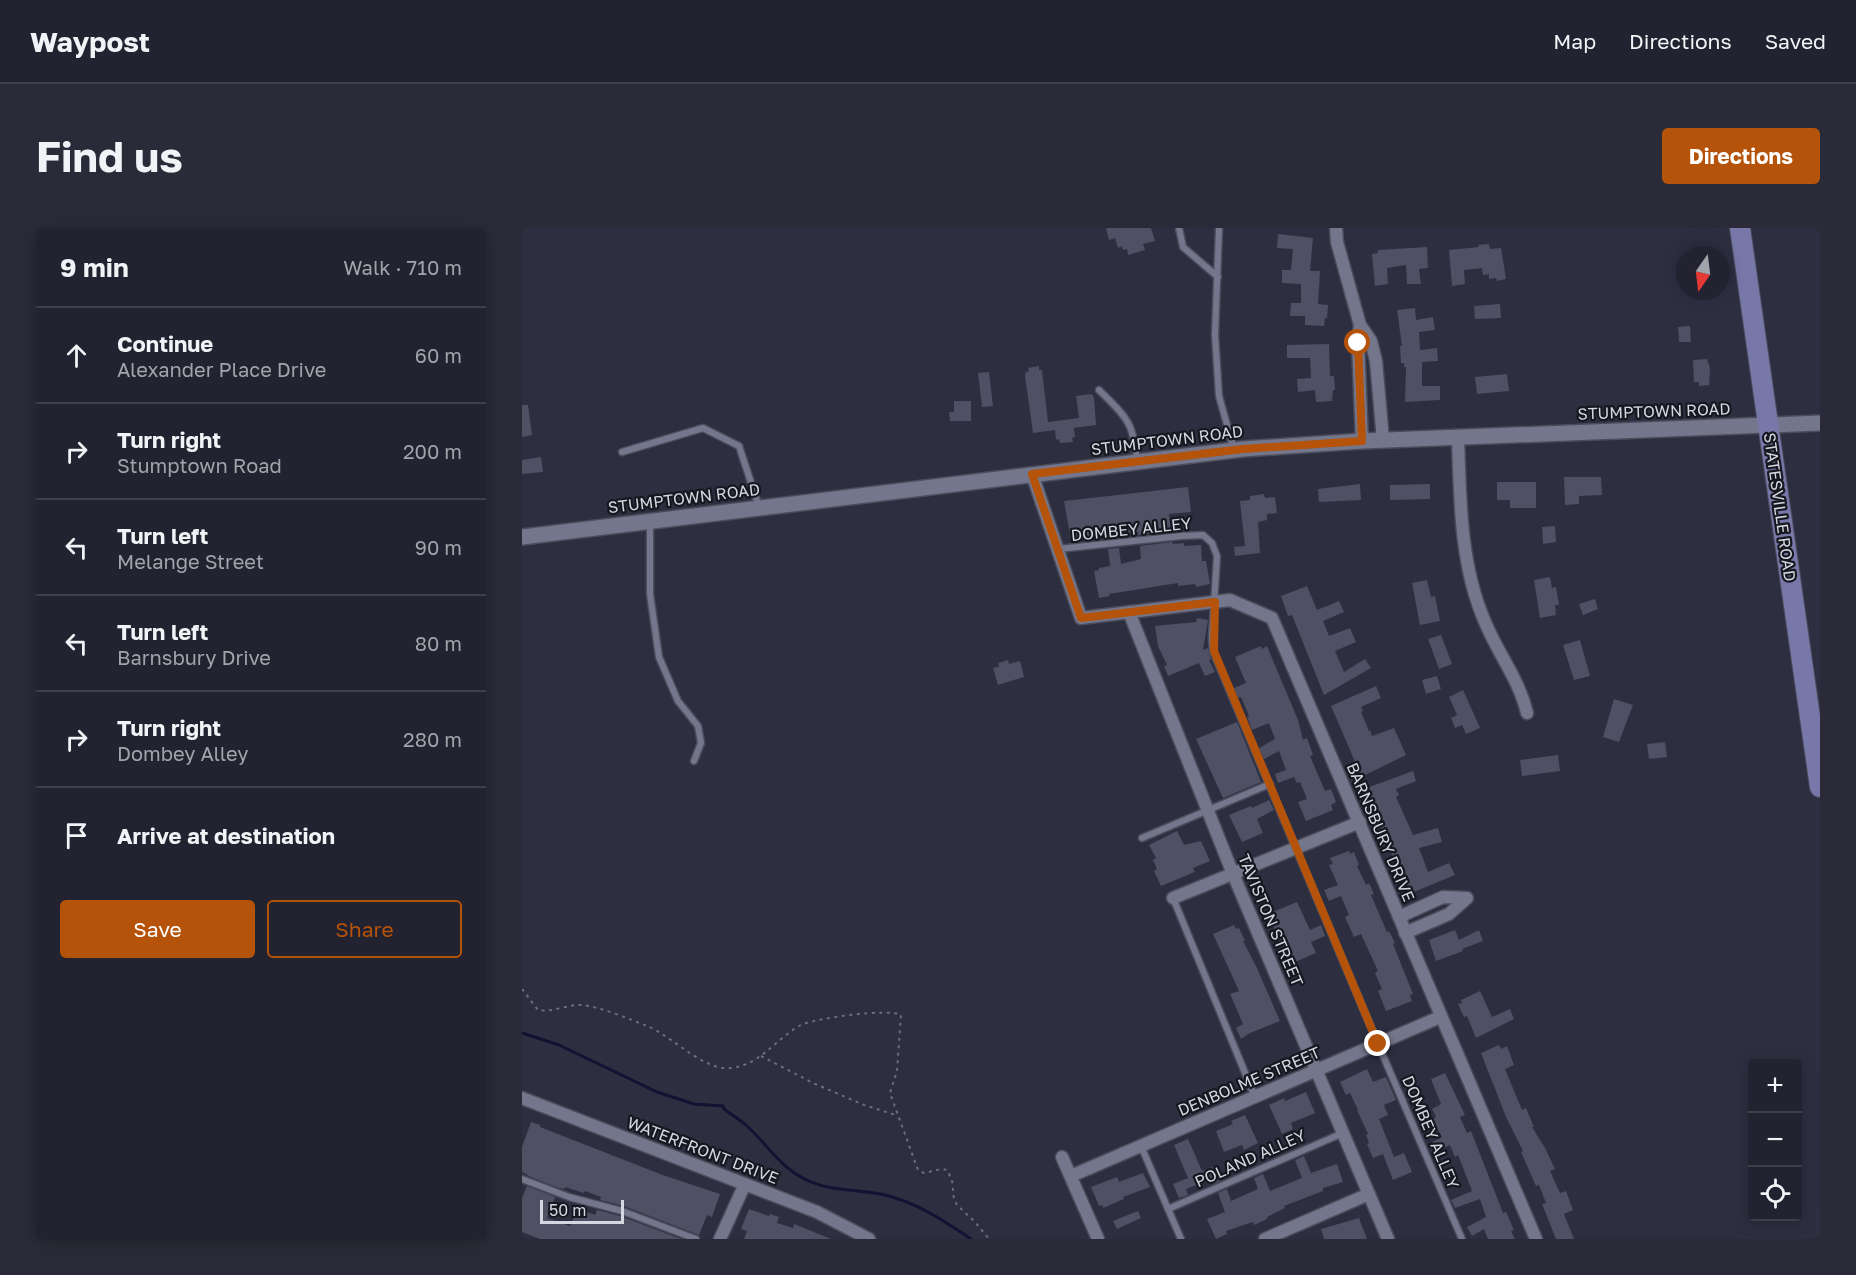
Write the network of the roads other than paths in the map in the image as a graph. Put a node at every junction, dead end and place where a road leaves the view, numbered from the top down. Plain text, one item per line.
1 (1179, 228) edge
2 (1219, 228) edge
3 (1336, 228) edge
4 (1740, 228) edge
5 (1218, 277) junction
6 (1360, 325) junction
7 (1099, 390) dead end
8 (1820, 423) edge
9 (1768, 425) junction
10 (1458, 437) junction
11 (1362, 441) junction
12 (1383, 441) junction
13 (1234, 450) junction
14 (622, 452) dead end
15 (1137, 462) junction
16 (1032, 474) junction
17 (760, 507) junction
18 (650, 521) junction
19 (522, 537) edge
20 (1058, 549) junction
21 (1215, 602) junction
22 (1129, 612) junction
23 (1527, 713) dead end
24 (694, 760) dead end
25 (1270, 784) junction
26 (1820, 787) edge
27 (1208, 811) junction
28 (1360, 822) junction
29 (1142, 838) dead end
30 (1297, 848) junction
31 (1233, 874) junction
32 (1173, 898) joint
33 (1399, 917) junction
34 (1405, 933) junction
35 (1440, 1017) junction
36 (1378, 1044) junction
37 (1316, 1070) junction
38 (1255, 1096) junction
39 (523, 1103) edge
40 (1343, 1133) junction
41 (1141, 1145) junction
42 (1062, 1157) dead end
43 (1071, 1176) junction
44 (522, 1179) edge
45 (745, 1184) junction
46 (1369, 1194) junction
47 (1168, 1209) junction
48 (696, 1239) edge
49 (720, 1239) edge
50 (869, 1239) edge
51 (1098, 1239) edge
52 (1181, 1239) edge
53 (1265, 1239) edge
54 (1388, 1239) edge
55 (1462, 1239) edge
56 (1536, 1239) edge

1 - 5 lane
2 - 5 lane
3 - 6 street
4 - 9 main road, STATESVILLE ROAD
5 - 13 lane
6 - 11 street
6 - 12 street
7 - 15 lane
8 - 9 street, STUMPTOWN ROAD
9 - 10 street, STUMPTOWN ROAD
9 - 26 main road, STATESVILLE ROAD
10 - 12 street, STUMPTOWN ROAD
10 - 23 street
11 - 12 street, STUMPTOWN ROAD
11 - 13 street, STUMPTOWN ROAD
13 - 15 street, STUMPTOWN ROAD
14 - 17 lane
15 - 16 street, STUMPTOWN ROAD
16 - 17 street, STUMPTOWN ROAD
16 - 20 street
17 - 18 street, STUMPTOWN ROAD
18 - 19 street, STUMPTOWN ROAD
18 - 24 lane
20 - 21 lane, DOMBEY ALLEY
20 - 22 street, BARNSBURY DRIVE
21 - 22 street, BARNSBURY DRIVE
21 - 25 lane, DOMBEY ALLEY
21 - 28 street, BARNSBURY DRIVE
22 - 27 street, TAVISTON STREET
25 - 27 lane
25 - 30 lane, DOMBEY ALLEY
27 - 29 lane
27 - 31 street, TAVISTON STREET
28 - 30 street
28 - 33 street, BARNSBURY DRIVE
30 - 31 street
30 - 36 lane, DOMBEY ALLEY
31 - 32 street
31 - 37 street, TAVISTON STREET
32 - 38 lane
33 - 34 street, BARNSBURY DRIVE
33 - 34 street
34 - 35 street, BARNSBURY DRIVE
35 - 36 street, DENBOLME STREET
35 - 56 street, BARNSBURY DRIVE
36 - 37 street, DENBOLME STREET
36 - 55 lane, DOMBEY ALLEY
37 - 38 street, DENBOLME STREET
37 - 40 street, TAVISTON STREET
38 - 41 street, DENBOLME STREET
39 - 45 street, WATERFRONT DRIVE
40 - 46 street, TAVISTON STREET
40 - 47 lane, POLAND ALLEY
41 - 43 street, DENBOLME STREET
41 - 47 lane
42 - 43 street
43 - 51 street
44 - 48 lane
45 - 49 street
45 - 50 street, WATERFRONT DRIVE
46 - 53 street
46 - 54 street, TAVISTON STREET
47 - 52 lane

